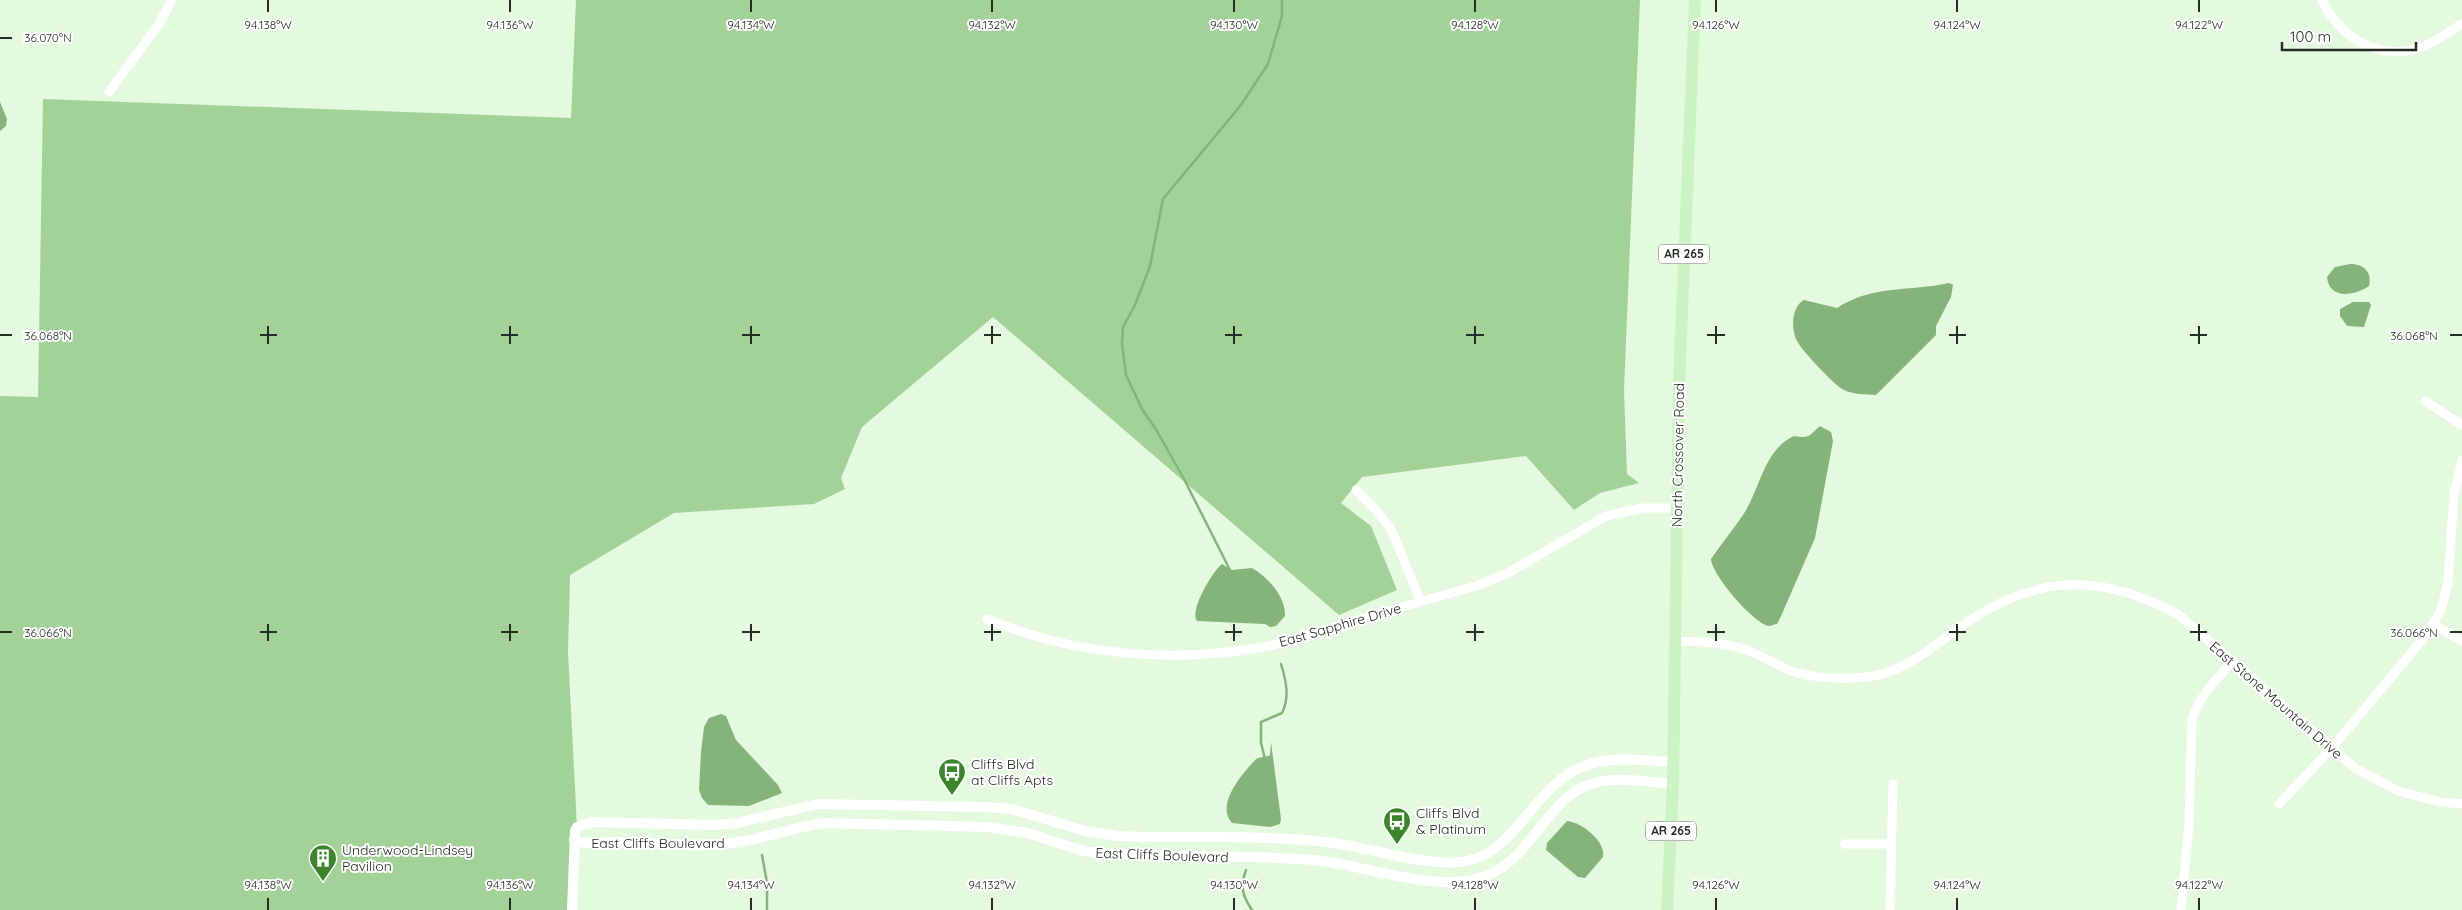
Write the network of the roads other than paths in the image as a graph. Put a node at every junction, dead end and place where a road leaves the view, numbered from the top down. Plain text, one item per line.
1 (172, 0) edge
2 (1695, 0) edge
3 (2322, 0) edge
4 (2462, 24) edge
5 (109, 92) dead end
6 (2425, 401) dead end
7 (2462, 425) edge
8 (2462, 460) edge
9 (1356, 490) dead end
10 (1677, 508) junction
11 (1421, 602) junction
12 (987, 619) dead end
13 (2433, 624) junction
14 (1675, 641) junction
15 (2462, 642) edge
16 (2232, 662) junction
17 (2331, 749) junction
18 (1673, 762) junction
19 (1673, 784) junction
20 (1893, 784) dead end
21 (2279, 804) dead end
22 (2462, 804) edge
23 (715, 825) junction
24 (574, 840) junction
25 (716, 844) junction
26 (1844, 844) dead end
27 (1892, 844) junction
28 (572, 910) edge
29 (1667, 910) edge
30 (1890, 910) edge
31 (2180, 910) edge

1 - 5 street
2 - 10 main road, North Crossover Road / AR 265
3 - 4 street
6 - 7 street
8 - 13 street
9 - 11 street
10 - 11 street, East Sapphire Drive
10 - 14 main road, North Crossover Road / AR 265
11 - 12 street, East Sapphire Drive
13 - 15 street
13 - 17 street
14 - 16 street, East Stone Mountain Drive
14 - 18 main road, North Crossover Road / AR 265
16 - 17 street, East Stone Mountain Drive
16 - 31 street
17 - 21 street
17 - 22 street, East Stone Mountain Drive
18 - 19 main road, North Crossover Road / AR 265
18 - 23 street, East Cliffs Boulevard
19 - 25 street, East Cliffs Boulevard
19 - 29 main road, North Crossover Road / AR 265
20 - 27 street
23 - 24 street, East Cliffs Boulevard
23 - 25 street
24 - 25 street, East Cliffs Boulevard
24 - 28 street
26 - 27 street
27 - 30 street

